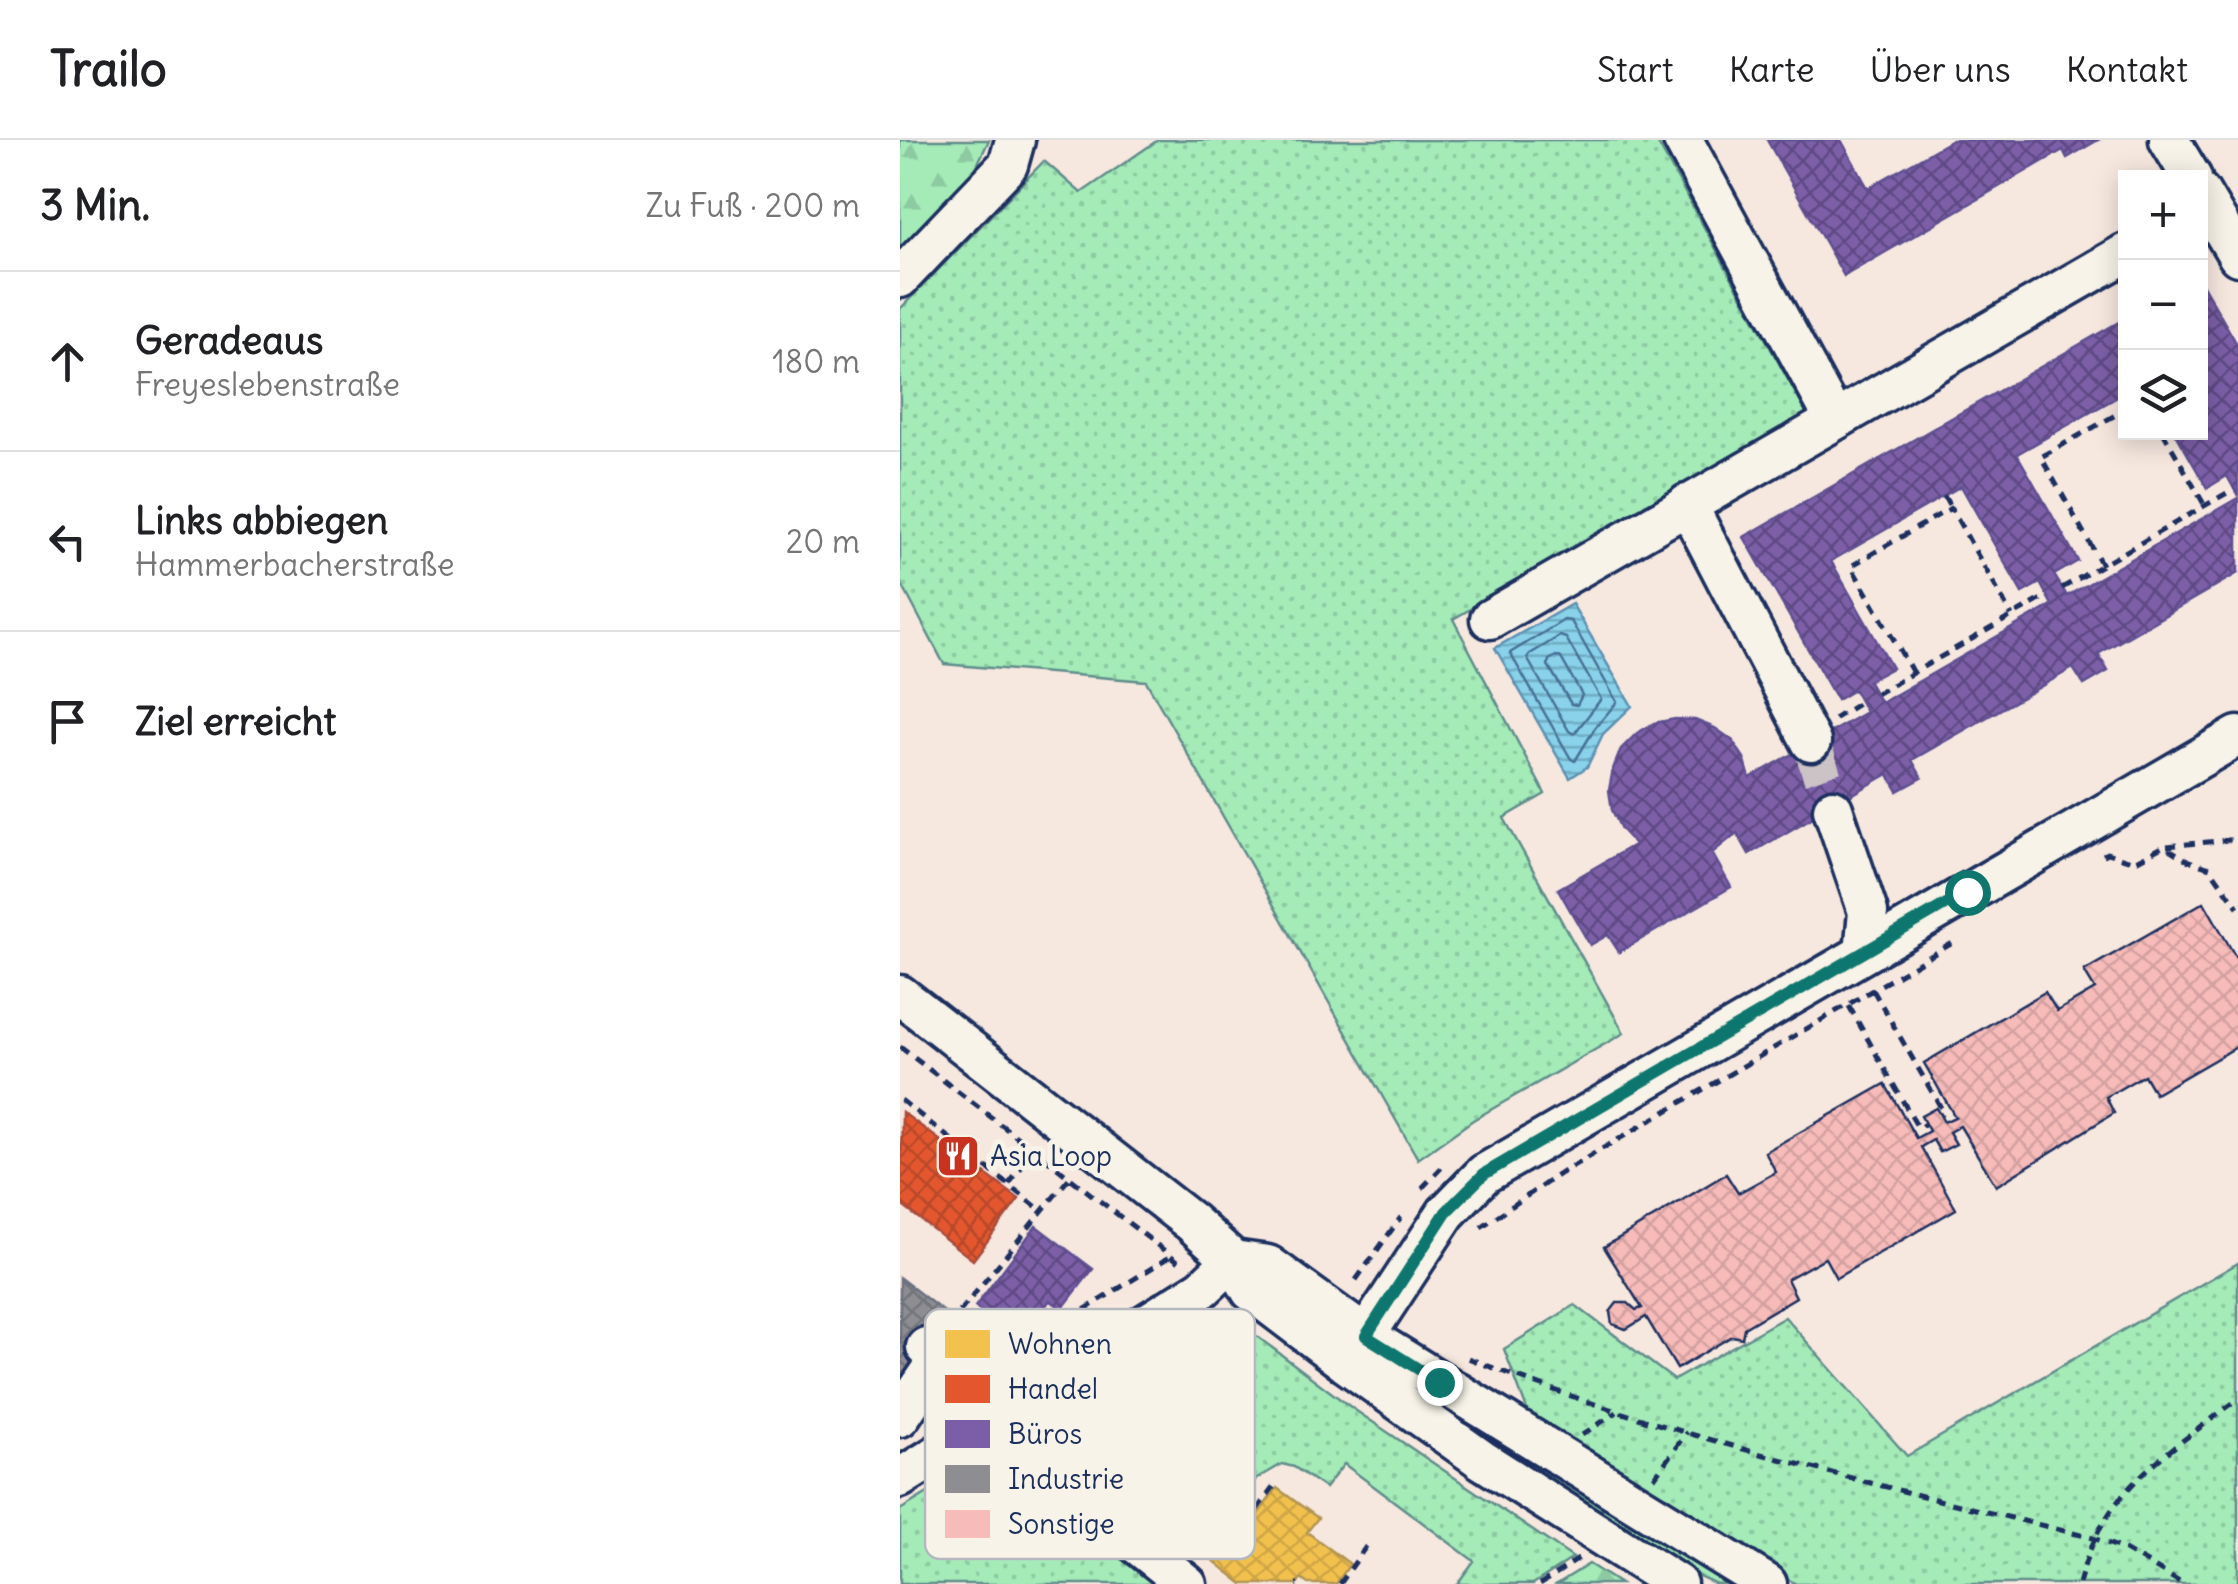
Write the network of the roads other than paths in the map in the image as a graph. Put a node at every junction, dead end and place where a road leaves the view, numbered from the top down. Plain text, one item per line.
1 (1016, 140) edge
2 (1683, 140) edge
3 (2169, 140) edge
4 (2185, 170) edge
5 (2208, 209) edge
6 (2238, 256) edge
7 (2118, 259) edge
8 (900, 278) edge
9 (1834, 419) junction
10 (1688, 504) junction
11 (1490, 620) dead end
12 (2238, 736) edge
13 (1810, 742) tunnel mouth
14 (1832, 809) tunnel mouth
15 (1864, 952) junction
16 (900, 995) edge
17 (941, 1025) junction
18 (900, 1030) edge
19 (1220, 1272) junction
20 (1163, 1309) edge
21 (1356, 1350) junction
22 (925, 1380) edge
23 (900, 1417) edge
24 (1156, 1559) edge
25 (1187, 1584) edge
26 (1678, 1584) edge
27 (1767, 1584) edge

1 - 8 street
2 - 9 street
3 - 4 street
5 - 6 street
7 - 9 street
9 - 10 street
10 - 11 street
10 - 13 street
12 - 15 street
14 - 15 street
15 - 21 street
16 - 17 street
17 - 18 street
17 - 19 street
19 - 20 street
19 - 21 street
21 - 26 street
21 - 27 street
22 - 23 street
24 - 25 street

